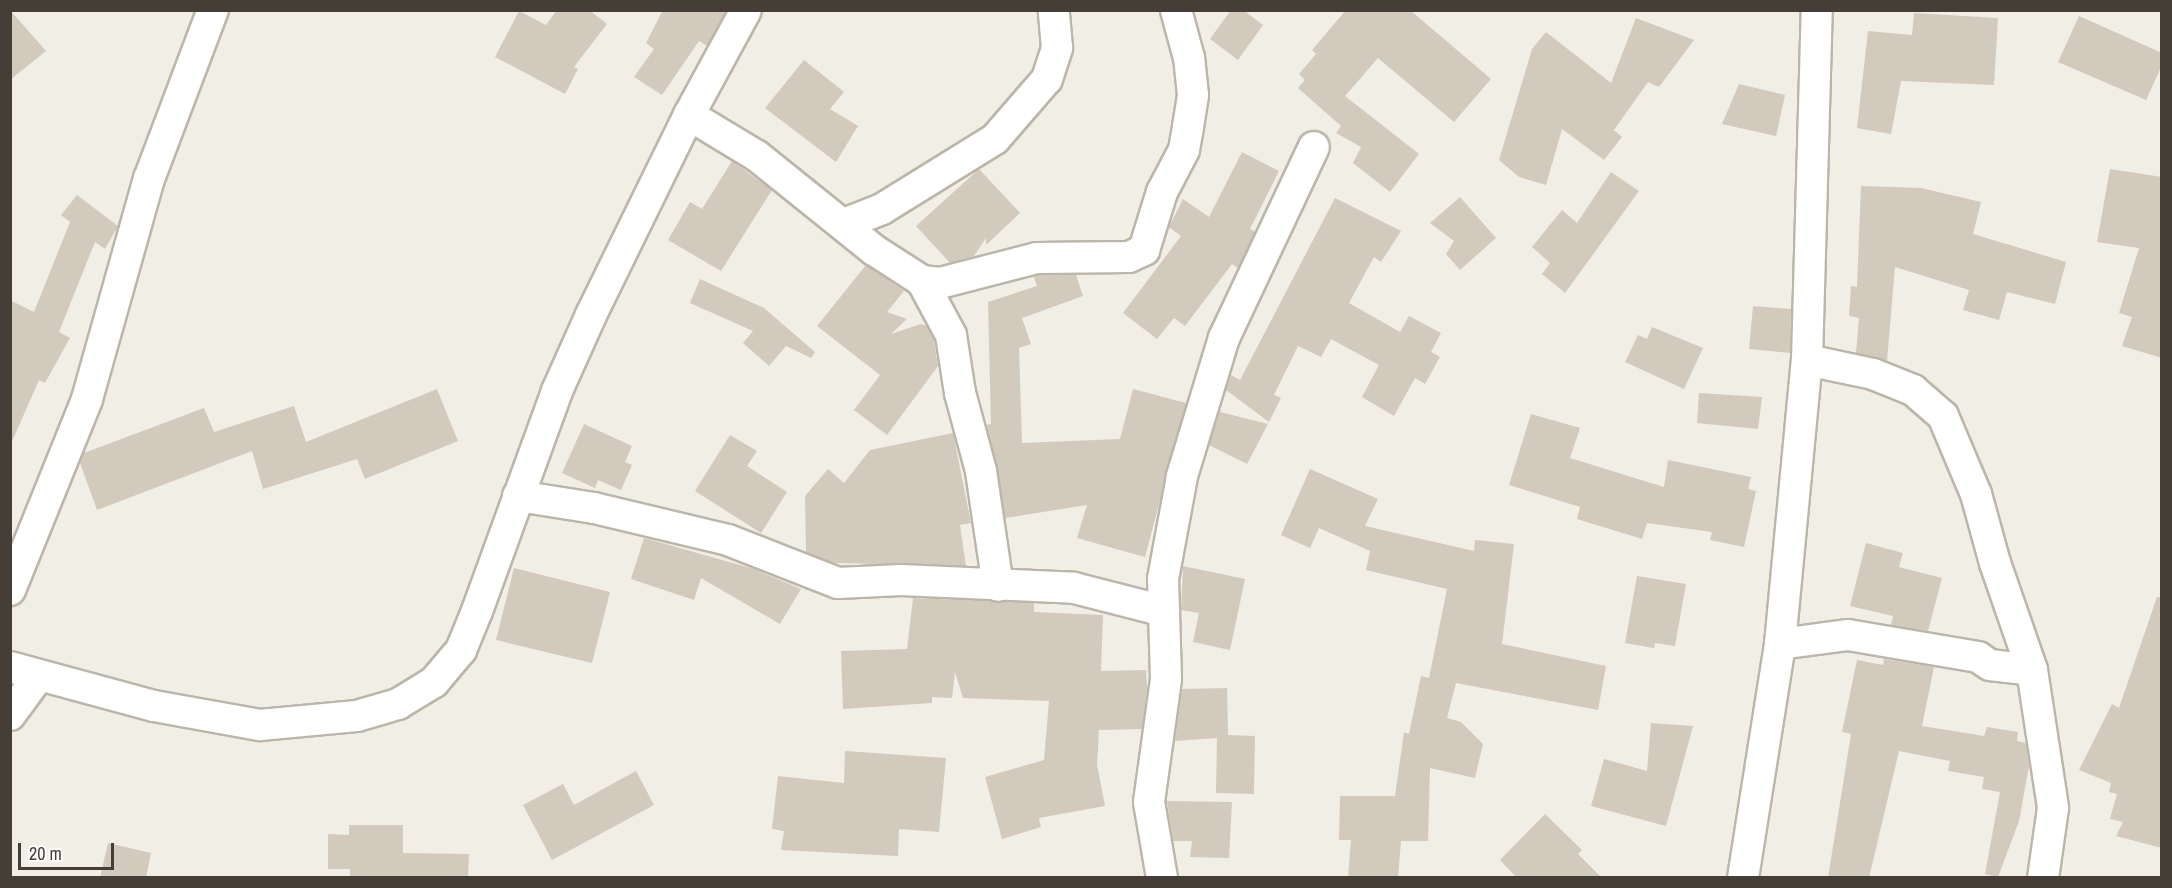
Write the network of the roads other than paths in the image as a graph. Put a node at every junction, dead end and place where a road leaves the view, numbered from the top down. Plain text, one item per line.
1 (213, 10) edge
2 (746, 10) edge
3 (1054, 10) edge
4 (1176, 10) edge
5 (1817, 10) edge
6 (689, 116) junction
7 (1314, 147) dead end
8 (844, 224) junction
9 (922, 281) junction
10 (1807, 360) junction
11 (518, 496) junction
12 (998, 586) junction
13 (10, 590) edge
14 (1164, 610) junction
15 (1780, 644) junction
16 (10, 667) edge
17 (2032, 670) junction
18 (38, 677) junction
19 (10, 715) edge
20 (1162, 878) edge
21 (1743, 878) edge
22 (2043, 878) edge

1 - 13 street
2 - 6 street
3 - 8 street
4 - 9 street
5 - 10 street
6 - 8 street
6 - 11 street
7 - 14 street
8 - 9 street
9 - 12 street
10 - 15 street
10 - 17 street
11 - 12 street
11 - 18 street
12 - 14 street
14 - 20 street
15 - 17 street
15 - 21 street
16 - 18 street
17 - 22 street
18 - 19 street

